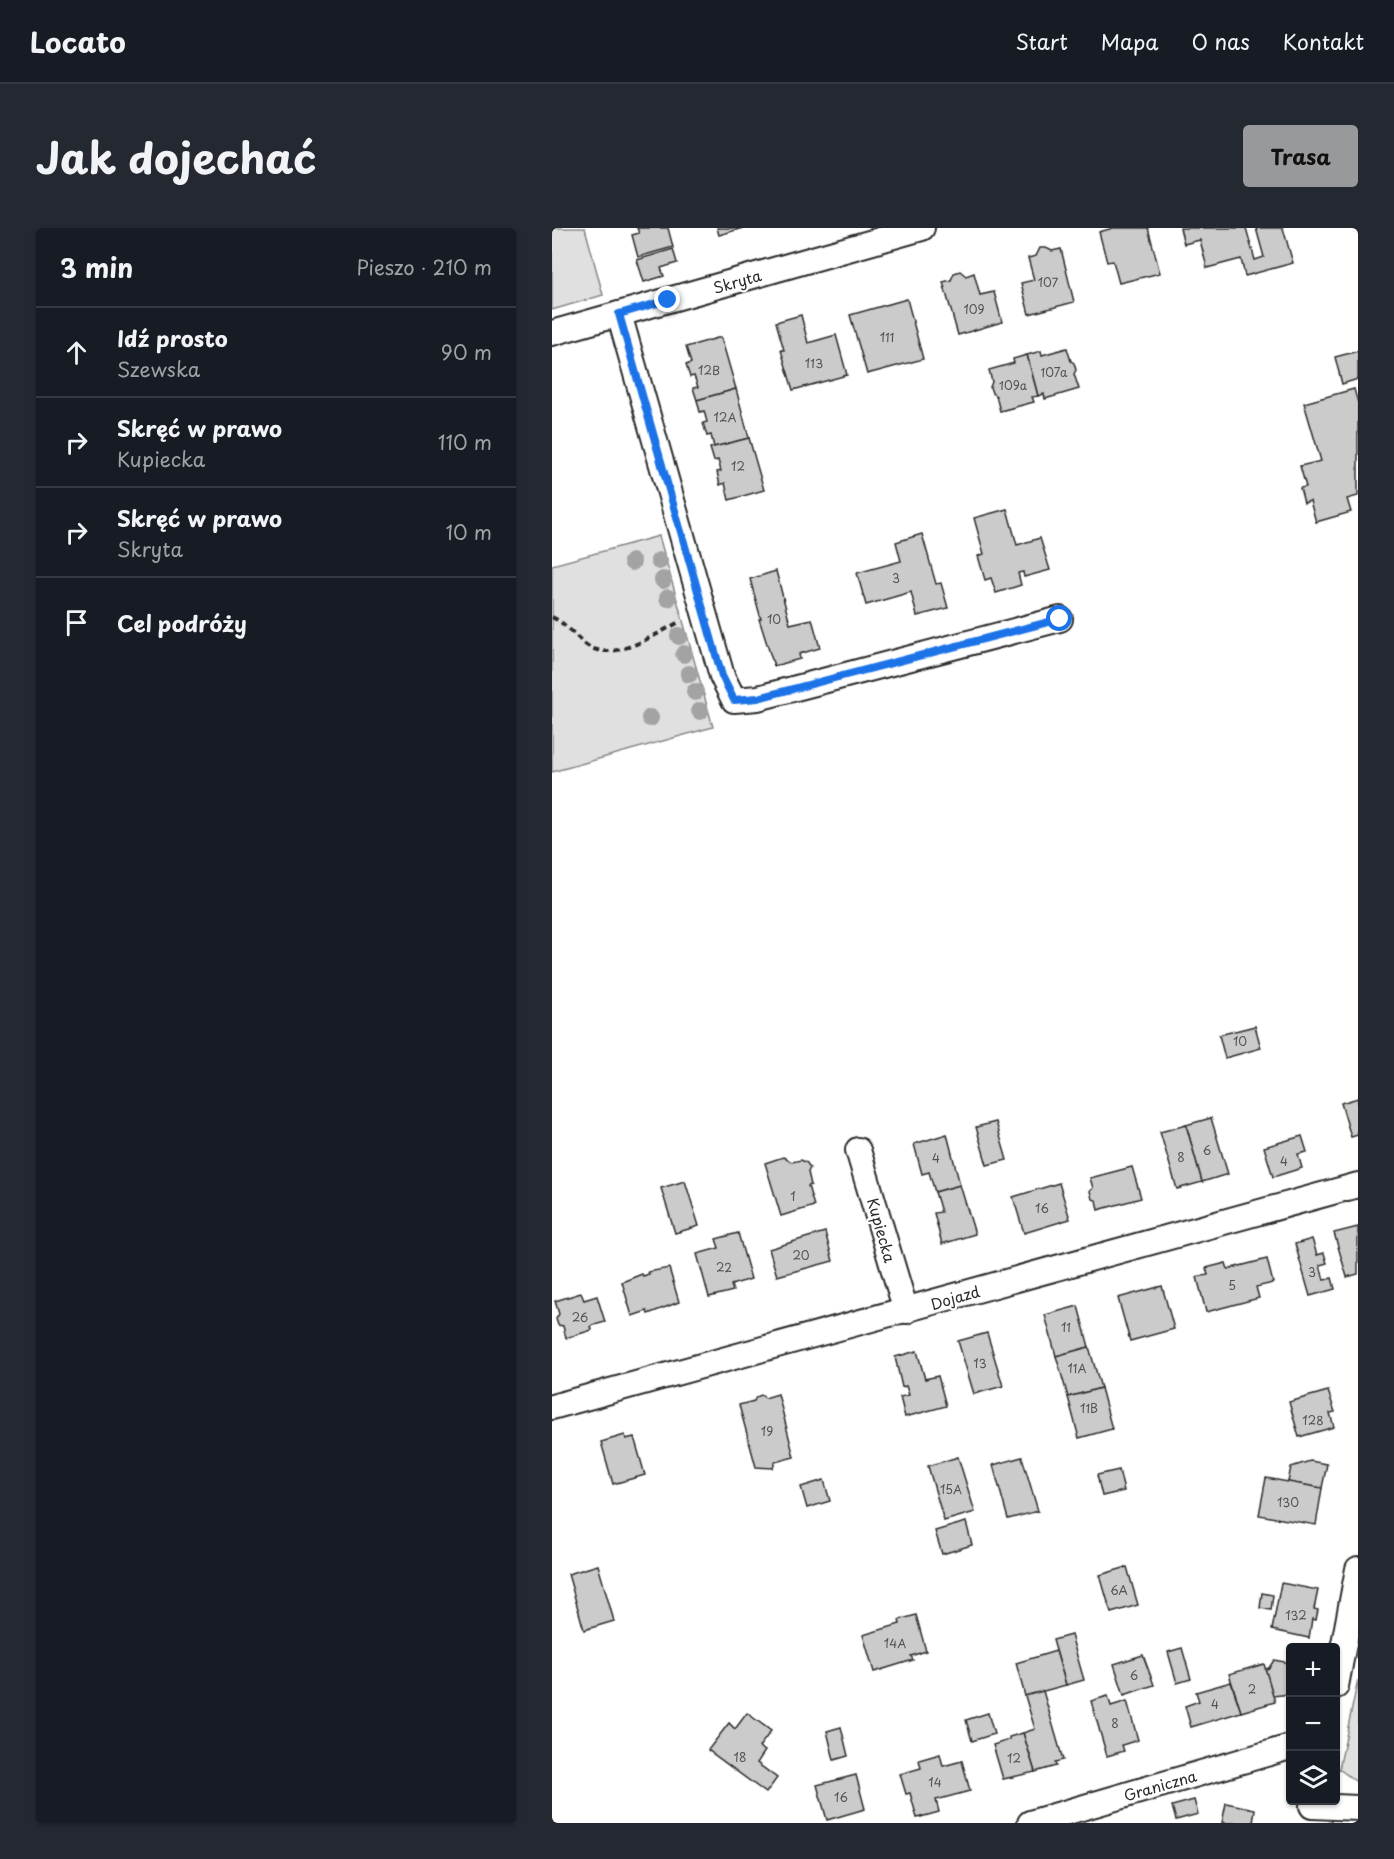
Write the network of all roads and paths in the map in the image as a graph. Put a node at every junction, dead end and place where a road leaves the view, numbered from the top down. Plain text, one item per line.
1 (922, 228) edge
2 (619, 314) junction
3 (552, 333) edge
4 (552, 617) edge
5 (1060, 619) dead end
6 (682, 620) dead end
7 (858, 1150) dead end
8 (1358, 1185) edge
9 (906, 1311) junction
10 (552, 1407) edge
11 (1358, 1569) edge
12 (1340, 1661) edge
13 (1286, 1748) edge
14 (1358, 1808) edge
15 (1312, 1810) edge
16 (1029, 1823) edge

1 - 2 street, Skryta
2 - 3 street, Skryta
2 - 5 street
4 - 6 path
7 - 9 street, Kupiecka
8 - 9 street, Dojazd
9 - 10 street, Dojazd
11 - 12 street
13 - 16 street, Graniczna
14 - 15 street

